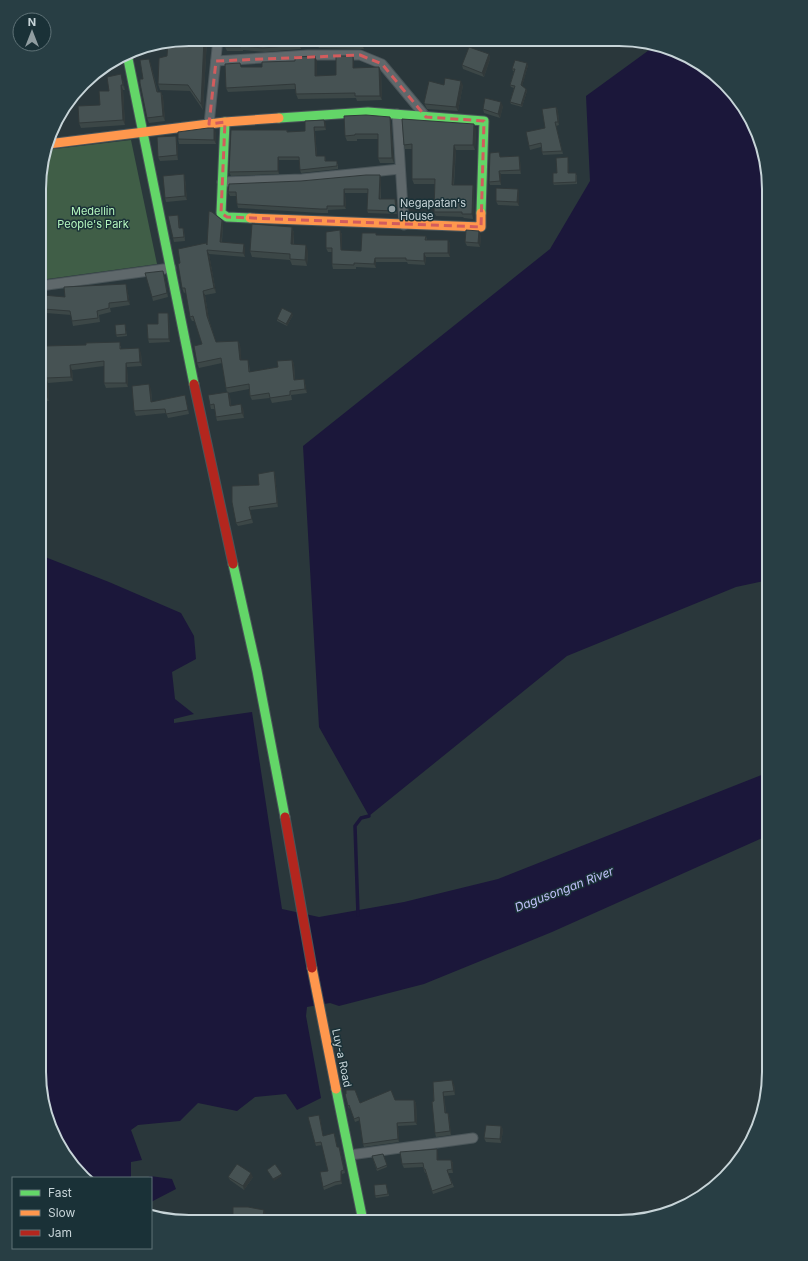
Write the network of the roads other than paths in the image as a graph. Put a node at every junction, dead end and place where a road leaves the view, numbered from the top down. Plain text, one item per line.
1 (217, 46) edge
2 (128, 60) edge
3 (216, 61) junction
4 (397, 114) junction
5 (426, 117) junction
6 (225, 122) junction
7 (209, 124) junction
8 (142, 132) junction
9 (54, 143) edge
10 (400, 169) junction
11 (222, 182) junction
12 (404, 224) junction
13 (172, 268) junction
14 (46, 285) edge
15 (473, 1138) dead end
16 (350, 1155) junction
17 (362, 1215) edge

1 - 3 street
2 - 8 main road, Luy-a Road
3 - 5 street
3 - 7 street
4 - 5 main road
4 - 6 main road
4 - 10 street
5 - 12 main road
6 - 7 main road
6 - 11 main road
7 - 8 main road
8 - 9 main road
8 - 13 main road, Luy-a Road
10 - 11 street
10 - 12 street
11 - 12 main road
13 - 14 street
13 - 16 main road, Luy-a Road
15 - 16 street
16 - 17 main road, Luy-a Road

